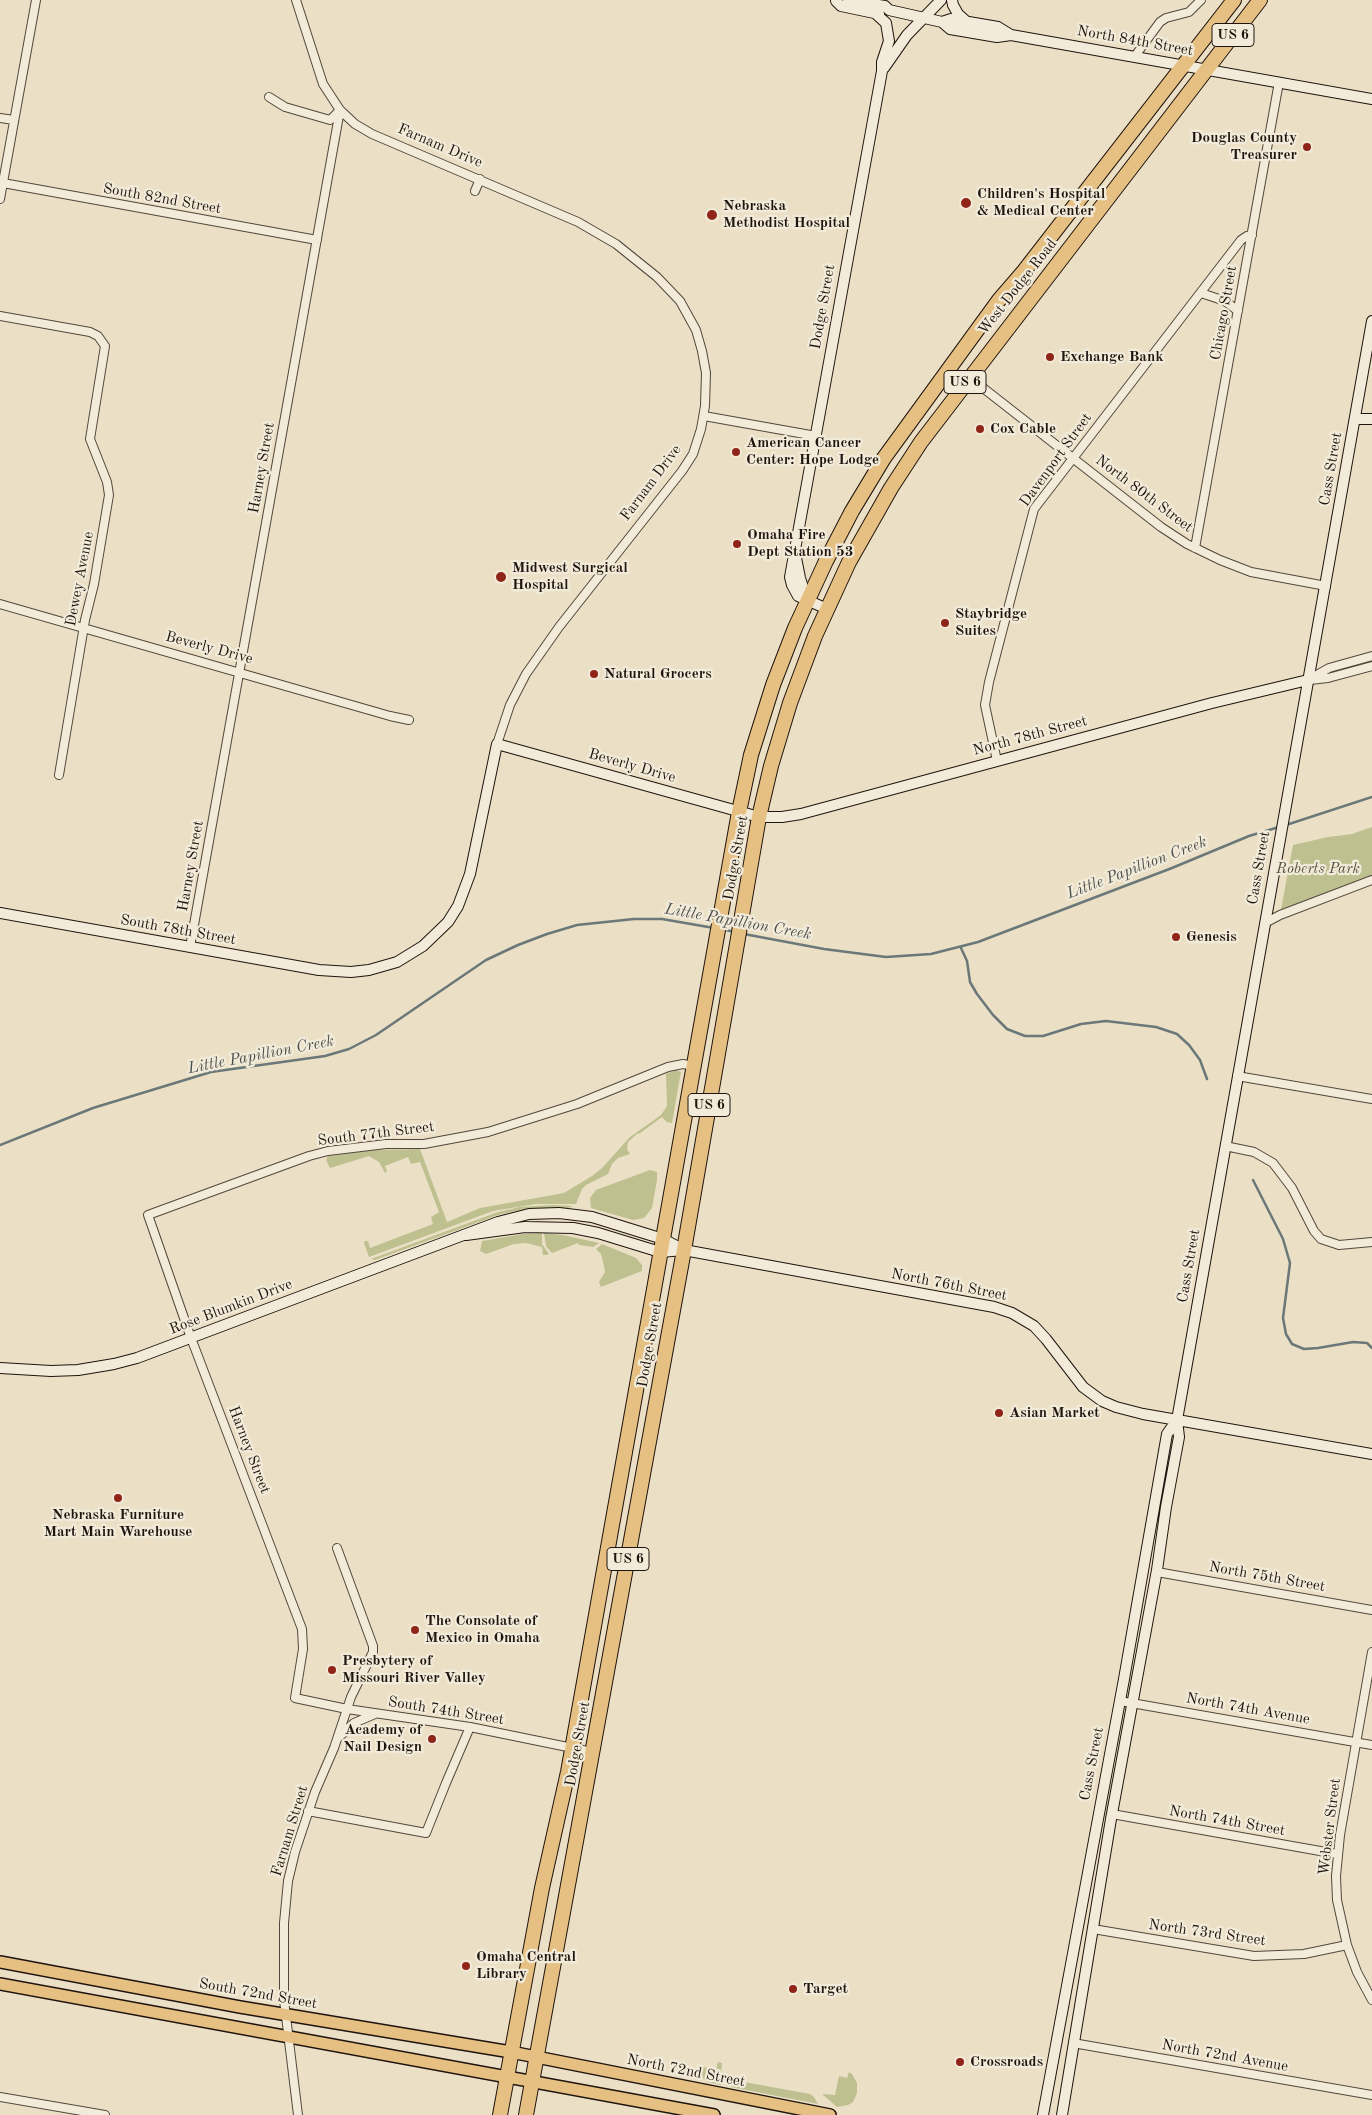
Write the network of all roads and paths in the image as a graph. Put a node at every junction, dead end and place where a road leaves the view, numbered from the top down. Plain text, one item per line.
1 (36, 0) edge
2 (296, 0) edge
3 (835, 0) edge
4 (848, 0) edge
5 (941, 0) edge
6 (952, 0) edge
7 (1201, 0) edge
8 (1234, 0) edge
9 (1260, 0) edge
10 (889, 10) junction
11 (875, 13) junction
12 (924, 18) junction
13 (942, 22) junction
14 (967, 22) junction
15 (1011, 35) junction
16 (1136, 56) junction
17 (1184, 65) junction
18 (1206, 69) junction
19 (882, 71) junction
20 (1279, 82) junction
21 (269, 97) dead end
22 (1372, 99) edge
23 (340, 110) junction
24 (0, 118) edge
25 (14, 120) junction
26 (480, 179) junction
27 (3, 183) junction
28 (475, 191) dead end
29 (0, 199) edge
30 (1252, 235) junction
31 (317, 240) junction
32 (1201, 293) junction
33 (1238, 311) junction
34 (0, 316) edge
35 (1372, 320) edge
36 (969, 378) junction
37 (704, 416) junction
38 (1355, 419) junction
39 (1372, 419) edge
40 (816, 436) junction
41 (1073, 458) junction
42 (1195, 548) junction
43 (1326, 586) junction
44 (807, 600) junction
45 (0, 604) edge
46 (827, 609) junction
47 (84, 629) junction
48 (1372, 656) edge
49 (1372, 666) edge
50 (240, 672) junction
51 (1308, 680) junction
52 (410, 720) dead end
53 (497, 744) junction
54 (997, 760) junction
55 (60, 775) dead end
56 (739, 812) junction
57 (759, 817) junction
58 (1372, 880) edge
59 (0, 913) edge
60 (1264, 923) junction
61 (190, 947) junction
62 (351, 972) joint
63 (694, 1066) junction
64 (1237, 1076) junction
65 (1372, 1099) edge
66 (1225, 1146) junction
67 (148, 1215) joint
68 (1372, 1242) edge
69 (662, 1246) junction
70 (684, 1250) junction
71 (191, 1338) junction
72 (0, 1368) edge
73 (1177, 1420) junction
74 (1372, 1454) edge
75 (337, 1548) dead end
76 (1157, 1572) junction
77 (1372, 1610) edge
78 (1372, 1652) edge
79 (295, 1698) joint
80 (1120, 1701) junction
81 (1133, 1703) junction
82 (347, 1709) junction
83 (377, 1714) junction
84 (470, 1727) junction
85 (336, 1740) junction
86 (1356, 1742) junction
87 (1372, 1745) edge
88 (572, 1748) junction
89 (592, 1752) junction
90 (308, 1811) junction
91 (1112, 1814) junction
92 (1337, 1854) junction
93 (1093, 1929) junction
94 (1347, 1945) junction
95 (0, 1962) edge
96 (0, 1984) edge
97 (1372, 2000) edge
98 (285, 2014) junction
99 (289, 2038) junction
100 (1073, 2043) junction
101 (511, 2052) junction
102 (536, 2057) junction
103 (507, 2078) junction
104 (532, 2082) junction
105 (1372, 2095) edge
106 (0, 2096) edge
107 (105, 2115) edge
108 (298, 2115) edge
109 (500, 2115) edge
110 (526, 2115) edge
111 (714, 2115) edge
112 (830, 2115) edge
113 (1043, 2115) edge
114 (1062, 2115) edge

1 - 25 street
2 - 23 street
3 - 11 main road
4 - 10 main road, North 84th Street
5 - 12 main road, Dodge Street
6 - 14 main road
7 - 16 street
8 - 17 highway, West Dodge Road / US 6
9 - 18 highway, West Dodge Road / US 6
10 - 11 main road
10 - 12 main road, North 84th Street
11 - 19 main road, Dodge Street
12 - 13 main road, North 84th Street
12 - 19 main road, Dodge Street
13 - 14 main road, North 84th Street
13 - 15 main road, North 84th Street
14 - 15 main road, North 84th Street
15 - 16 main road, North 84th Street
16 - 17 main road, North 84th Street
17 - 18 main road, North 84th Street
17 - 44 highway, West Dodge Road / US 6
18 - 20 main road, North 84th Street
18 - 36 highway, West Dodge Road / US 6
19 - 40 main road, Dodge Street
20 - 22 main road, North 84th Street
20 - 30 street, Chicago Street
21 - 23 street
23 - 26 street, Farnam Drive
23 - 31 street, Harney Street
24 - 25 street
25 - 27 street
26 - 28 street
26 - 37 street, Farnam Drive
27 - 29 street
27 - 31 street, South 82nd Street
30 - 32 street, Davenport Street
30 - 33 street, Chicago Street
31 - 50 street, Harney Street
32 - 33 street
32 - 41 street, Davenport Street
33 - 42 street, Chicago Street
34 - 47 street, Dewey Avenue
35 - 38 main road, Cass Street
36 - 41 street, North 80th Street
36 - 46 highway, West Dodge Road / US 6
37 - 40 street
37 - 53 street, Farnam Drive
38 - 39 main road
38 - 43 main road, Cass Street
40 - 44 main road, Dodge Street
41 - 42 street, North 80th Street
41 - 54 street, Davenport Street
42 - 43 street, North 80th Street
43 - 51 main road, Cass Street
44 - 46 main road
44 - 56 highway, Dodge Street / US 6
45 - 47 street, Beverly Drive
46 - 57 highway, Dodge Street / US 6
47 - 50 street, Beverly Drive
47 - 55 street, Dewey Avenue
48 - 51 street
49 - 51 street
50 - 52 street, Beverly Drive
50 - 61 street, Harney Street
51 - 54 main road, North 78th Street
51 - 60 main road, Cass Street
53 - 56 main road, Beverly Drive
53 - 62 main road, Farnam Drive
54 - 57 main road, North 78th Street
56 - 57 main road, Beverly Drive
56 - 63 highway, Dodge Street / US 6
57 - 70 highway, Dodge Street / US 6
58 - 60 street
59 - 61 main road, South 78th Street
60 - 64 main road, Cass Street
61 - 62 main road, South 78th Street
63 - 67 street, South 77th Street
63 - 69 highway, Dodge Street / US 6
64 - 65 street
64 - 66 main road, Cass Street
66 - 68 street
66 - 73 main road, Cass Street
67 - 71 street, Harney Street
69 - 70 main road, North 76th Street
69 - 71 main road, Rose Blumkin Drive
69 - 88 highway, Dodge Street / US 6
70 - 73 main road, North 76th Street
70 - 89 highway, Dodge Street / US 6
71 - 72 main road, Rose Blumkin Drive
71 - 79 street, Harney Street
73 - 74 main road, North 76th Street
73 - 76 main road, Cass Street
73 - 80 main road, Cass Street
75 - 82 street, Farnam Street
76 - 77 street, North 75th Street
76 - 81 main road, Cass Street
78 - 86 street, Webster Street
79 - 82 street, South 74th Street
80 - 81 street, North 74th Avenue
80 - 113 main road, Cass Street
81 - 86 street, North 74th Avenue
81 - 91 main road, Cass Street
82 - 83 street, South 74th Street
82 - 85 street, Farnam Street
83 - 84 street, South 74th Street
83 - 85 street
84 - 88 street, South 74th Street
84 - 90 street
85 - 90 street, Farnam Street
86 - 87 street, North 74th Avenue
86 - 92 street, Webster Street
88 - 89 street, South 74th Street
88 - 101 highway, Dodge Street / US 6
89 - 102 highway, Dodge Street / US 6
90 - 98 street, Farnam Street
91 - 92 street, North 74th Street
91 - 93 main road, Cass Street
92 - 94 street, Webster Street
93 - 94 street, North 73rd Street
93 - 100 main road, Cass Street
94 - 97 street, Webster Street
95 - 98 main road, South 72nd Street
96 - 99 main road
98 - 99 street, Farnam Street
98 - 101 main road, South 72nd Street
99 - 103 main road
99 - 108 street, Farnam Street
100 - 105 street, North 72nd Avenue
100 - 114 main road, Cass Street
101 - 102 main road, South 72nd Street
101 - 103 highway, Dodge Street / US 6
102 - 104 highway, Dodge Street / US 6
102 - 112 main road, North 72nd Street
103 - 104 main road
103 - 109 highway, Dodge Street / US 6
104 - 110 highway, Dodge Street / US 6
104 - 111 main road
106 - 107 street

